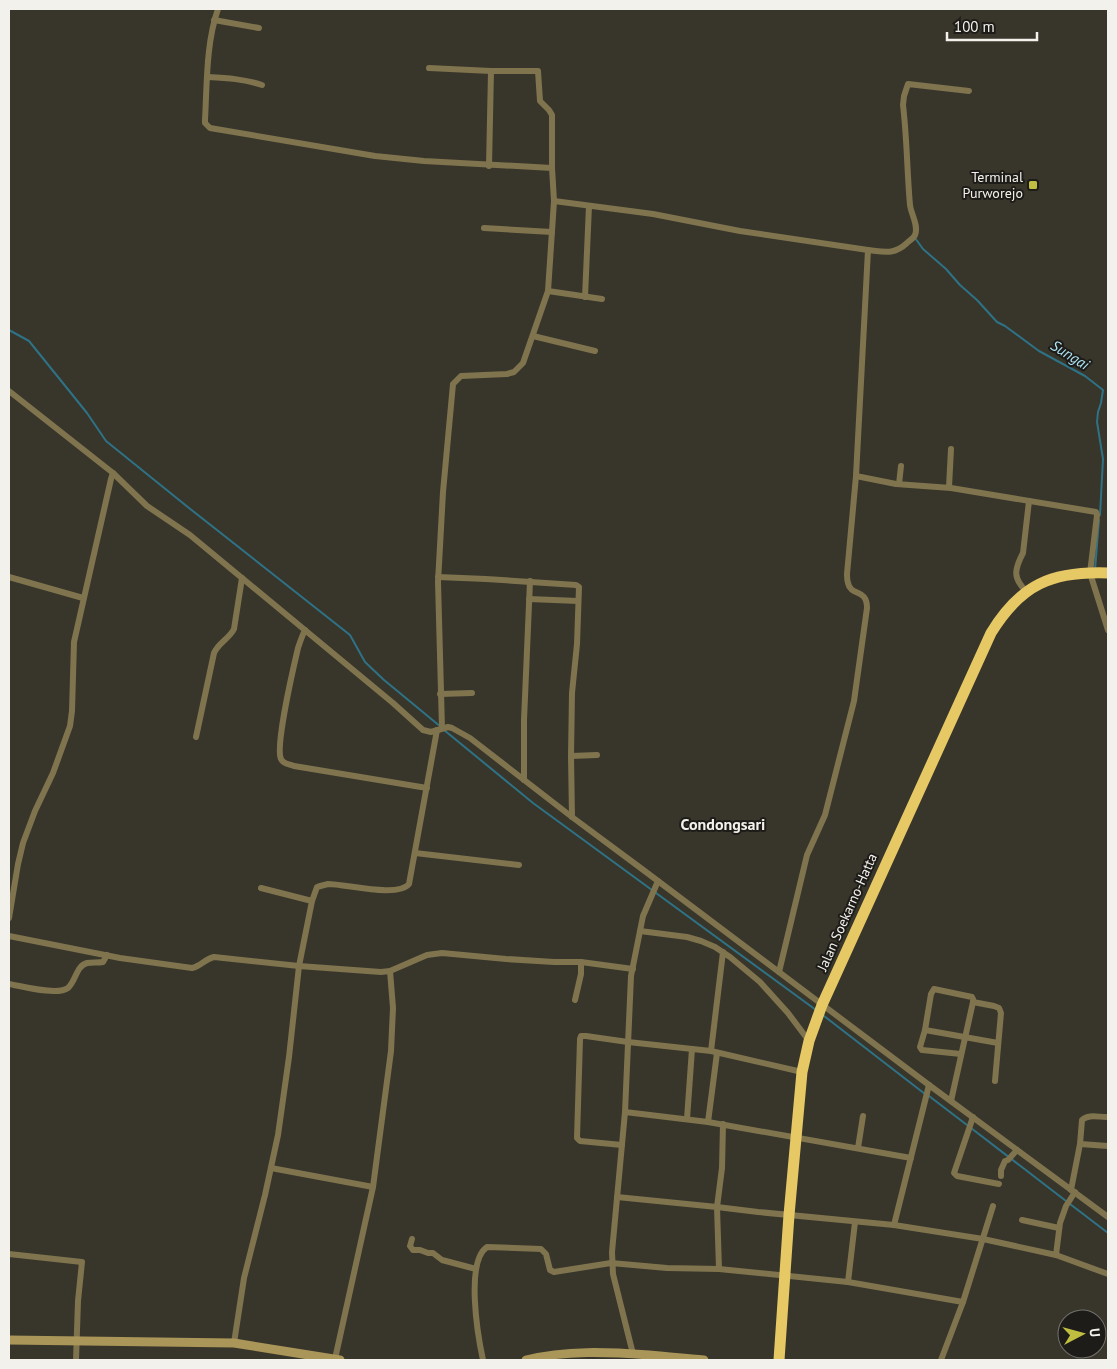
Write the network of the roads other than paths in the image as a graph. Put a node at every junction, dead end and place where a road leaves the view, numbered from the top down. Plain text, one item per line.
1 (218, 9) edge
2 (214, 20) junction
3 (259, 28) dead end
4 (429, 68) dead end
5 (491, 71) junction
6 (208, 77) junction
7 (262, 85) dead end
8 (968, 91) dead end
9 (490, 166) junction
10 (552, 168) junction
11 (554, 201) junction
12 (589, 206) junction
13 (484, 228) dead end
14 (552, 232) junction
15 (868, 250) junction
16 (548, 291) junction
17 (585, 297) junction
18 (602, 299) dead end
19 (533, 336) junction
20 (595, 351) dead end
21 (9, 391) edge
22 (951, 449) dead end
23 (901, 466) dead end
24 (113, 473) junction
25 (856, 476) junction
26 (899, 484) junction
27 (949, 487) junction
28 (1029, 501) junction
29 (1090, 573) junction
30 (1108, 573) edge
31 (9, 577) edge
32 (438, 577) junction
33 (242, 578) junction
34 (530, 582) junction
35 (1026, 591) junction
36 (83, 598) junction
37 (529, 599) junction
38 (578, 601) junction
39 (305, 630) junction
40 (1108, 630) edge
41 (472, 693) dead end
42 (440, 694) junction
43 (440, 729) junction
44 (196, 737) dead end
45 (597, 755) dead end
46 (571, 756) junction
47 (524, 780) junction
48 (427, 788) junction
49 (572, 818) junction
50 (415, 853) junction
51 (519, 865) dead end
52 (658, 881) junction
53 (261, 888) dead end
54 (312, 901) junction
55 (9, 918) edge
56 (640, 931) junction
57 (9, 936) edge
58 (723, 952) junction
59 (107, 955) junction
60 (582, 962) junction
61 (299, 966) junction
62 (632, 969) junction
63 (390, 971) junction
64 (779, 972) junction
65 (9, 984) edge
66 (575, 1000) dead end
67 (973, 1002) junction
68 (820, 1010) junction
69 (925, 1030) junction
70 (965, 1037) junction
71 (809, 1040) junction
72 (628, 1042) junction
73 (998, 1043) junction
74 (692, 1049) junction
75 (714, 1052) junction
76 (961, 1054) junction
77 (802, 1072) junction
78 (995, 1081) dead end
79 (929, 1085) junction
80 (951, 1101) junction
81 (625, 1112) junction
82 (862, 1116) dead end
83 (973, 1117) junction
84 (1106, 1118) dead end
85 (687, 1119) junction
86 (708, 1122) junction
87 (723, 1124) junction
88 (796, 1137) junction
89 (1080, 1144) junction
90 (622, 1145) junction
91 (1108, 1146) edge
92 (858, 1148) junction
93 (1016, 1152) junction
94 (911, 1158) junction
95 (271, 1168) junction
96 (1001, 1176) dead end
97 (999, 1184) dead end
98 (373, 1187) junction
99 (1073, 1191) junction
100 (617, 1197) junction
101 (993, 1206) dead end
102 (717, 1207) junction
103 (789, 1215) junction
104 (1108, 1217) edge
105 (1022, 1220) dead end
106 (855, 1222) junction
107 (894, 1225) junction
108 (1060, 1228) junction
109 (412, 1239) dead end
110 (984, 1239) junction
111 (9, 1254) edge
112 (1056, 1255) junction
113 (611, 1263) junction
114 (476, 1269) junction
115 (719, 1269) junction
116 (1108, 1274) edge
117 (784, 1276) junction
118 (848, 1282) junction
119 (963, 1302) junction
120 (9, 1340) edge
121 (77, 1342) junction
122 (234, 1343) junction
123 (633, 1354) junction
124 (314, 1358) edge
125 (76, 1360) edge
126 (338, 1360) edge
127 (483, 1360) edge
128 (526, 1360) edge
129 (704, 1360) edge
130 (779, 1360) edge
131 (941, 1360) edge

1 - 2 street
2 - 3 street
2 - 6 street
4 - 5 street
5 - 9 street
5 - 10 street
6 - 7 street
6 - 9 street
8 - 15 street
9 - 10 street
10 - 11 street
11 - 12 street
11 - 14 street
12 - 15 street
12 - 17 street
13 - 14 street
14 - 16 street
15 - 25 street
16 - 17 street
16 - 19 street
17 - 18 street
19 - 20 street
19 - 32 street
21 - 24 street
22 - 27 street
23 - 26 street
24 - 33 street
24 - 36 street
25 - 26 street
25 - 64 street
26 - 27 street
27 - 28 street
28 - 29 street
28 - 35 street
29 - 30 highway, Jalan Soekarno-Hatta
29 - 35 highway, Jalan Soekarno-Hatta
29 - 40 street
31 - 36 street
32 - 34 street
32 - 42 street
33 - 39 street
33 - 44 street
34 - 37 street
34 - 38 street
35 - 68 highway, Jalan Soekarno-Hatta
36 - 55 street
37 - 38 street
37 - 47 street
38 - 46 street
39 - 43 street
39 - 48 street
41 - 42 street
42 - 43 street
43 - 47 street
43 - 48 street
45 - 46 street
46 - 49 street
47 - 49 street
48 - 50 street
49 - 52 street
50 - 51 street
50 - 54 street
52 - 56 street
52 - 64 street
53 - 54 street
54 - 61 street
56 - 58 street
56 - 62 street
57 - 59 street
58 - 71 street
58 - 75 street
59 - 61 street
59 - 65 street
60 - 62 street
60 - 63 street
60 - 66 street
61 - 63 street
61 - 95 street
62 - 72 street
63 - 98 street
64 - 68 street
67 - 69 street
67 - 70 street
67 - 73 street
68 - 71 highway, Jalan Soekarno-Hatta
68 - 79 street
69 - 70 street
69 - 76 street
70 - 73 street
70 - 76 street
71 - 77 highway, Jalan Soekarno-Hatta
72 - 74 street
72 - 81 street
72 - 90 street
73 - 78 street
74 - 75 street
74 - 85 street
75 - 77 street
75 - 86 street
76 - 80 street
77 - 88 highway, Jalan Soekarno-Hatta
79 - 80 street
79 - 94 street
80 - 83 street
81 - 85 street
81 - 90 street
82 - 92 street
83 - 93 street
83 - 97 street
84 - 89 street
85 - 86 street
86 - 87 street
87 - 88 street
87 - 102 street
88 - 92 street
88 - 103 highway, Jalan Soekarno-Hatta
89 - 91 street
89 - 99 street
90 - 100 street
92 - 94 street
93 - 96 street
93 - 99 street
94 - 107 street
95 - 98 street
95 - 122 street
98 - 126 street
99 - 104 street
99 - 108 street
100 - 102 street
100 - 113 street
101 - 110 street
102 - 103 street
102 - 115 street
103 - 106 street
103 - 117 highway, Jalan Soekarno-Hatta
105 - 108 street
106 - 107 street
106 - 118 street
107 - 110 street
108 - 112 street
109 - 114 street
110 - 112 street
110 - 119 street
111 - 121 street
112 - 116 street
113 - 114 street
113 - 115 street
113 - 123 street
114 - 127 street
115 - 117 street
117 - 118 street
117 - 130 highway, Jalan Soekarno-Hatta
118 - 119 street
119 - 131 street
120 - 121 main road
121 - 122 main road
121 - 125 street
122 - 124 main road
123 - 128 main road
123 - 129 main road
124 - 126 main road

